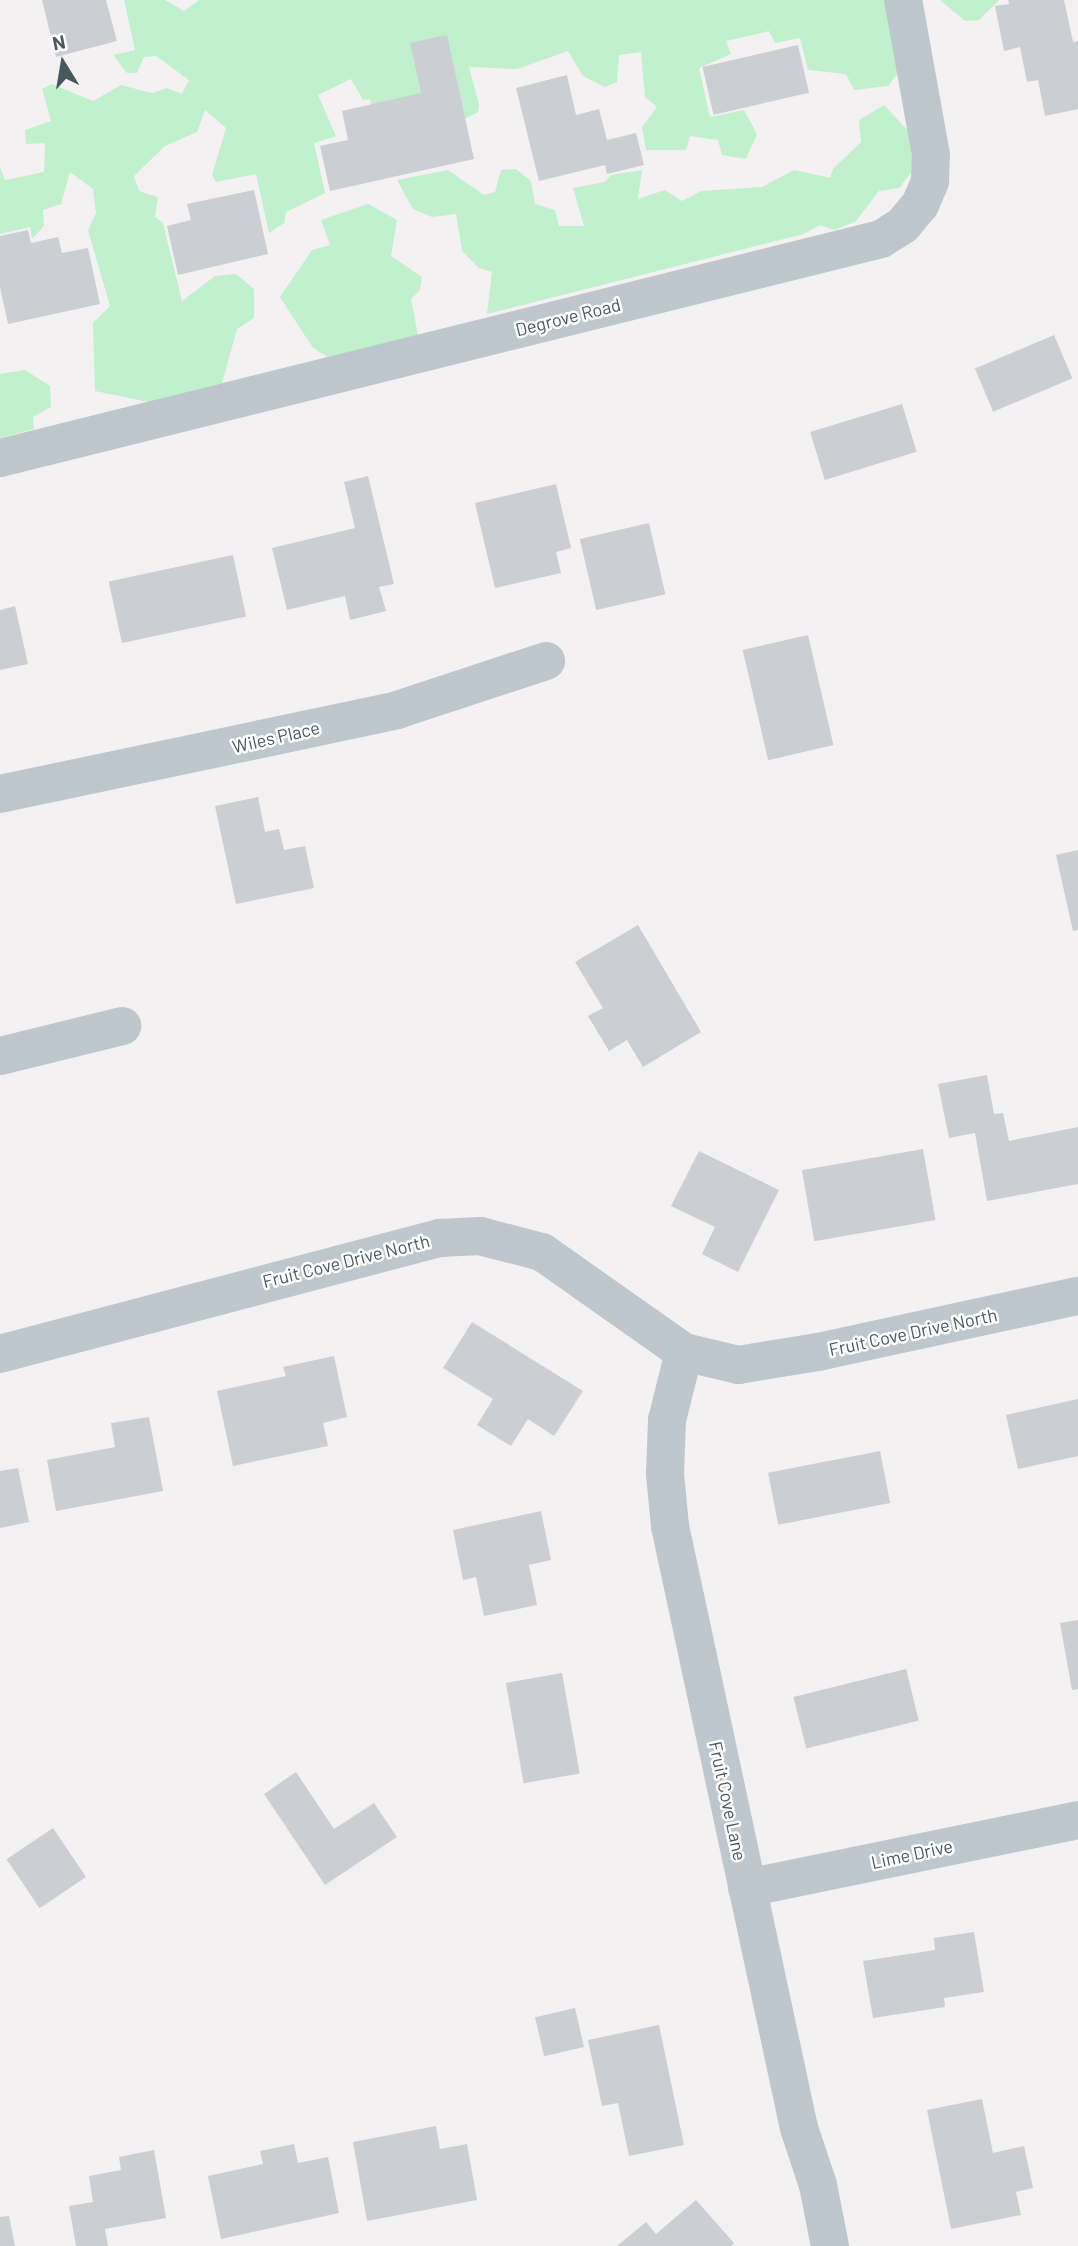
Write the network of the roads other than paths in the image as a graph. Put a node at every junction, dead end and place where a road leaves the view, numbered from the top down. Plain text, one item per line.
1 (903, 0) edge
2 (0, 458) edge
3 (546, 661) dead end
4 (0, 794) edge
5 (122, 1026) dead end
6 (0, 1056) edge
7 (1078, 1296) edge
8 (684, 1352) junction
9 (0, 1354) edge
10 (1078, 1820) edge
11 (747, 1888) junction
12 (830, 2246) edge

1 - 2 street, Degrove Road
3 - 4 street, Wiles Place
5 - 6 street
7 - 8 street, Fruit Cove Drive North
8 - 9 street, Fruit Cove Drive North
8 - 11 street, Fruit Cove Lane
10 - 11 street, Lime Drive
11 - 12 street, Fruit Cove Lane

